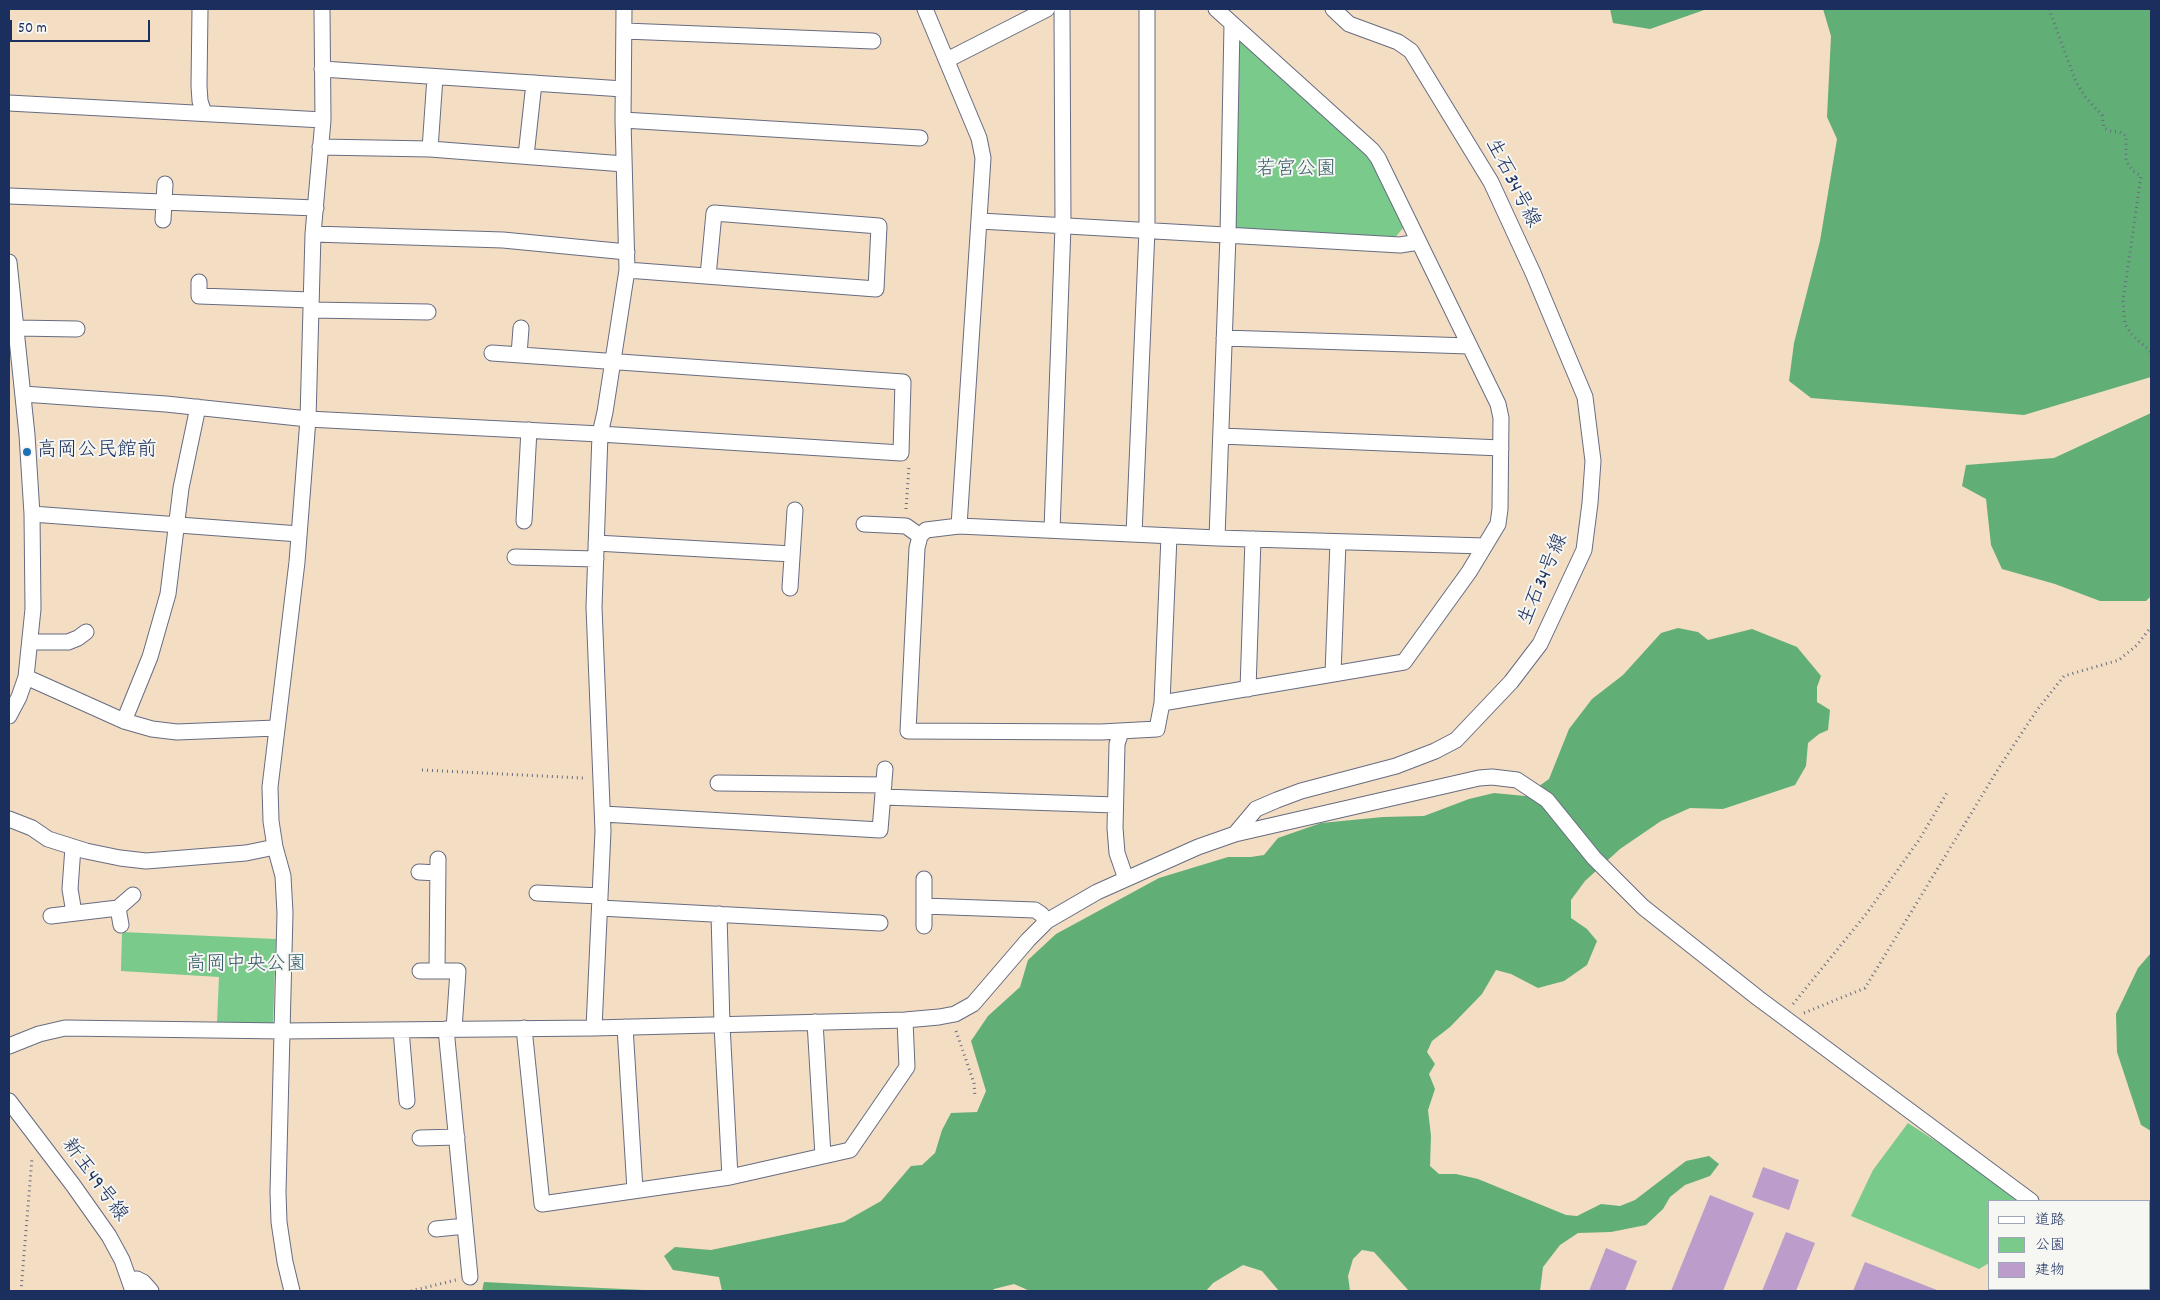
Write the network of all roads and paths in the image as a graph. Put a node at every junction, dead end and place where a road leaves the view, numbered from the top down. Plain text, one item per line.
1 (200, 9) edge
2 (322, 9) edge
3 (624, 9) edge
4 (925, 9) edge
5 (1047, 9) edge
6 (1062, 9) edge
7 (1147, 9) edge
8 (1216, 9) edge
9 (1333, 9) edge
10 (2049, 9) edge
11 (1232, 24) junction
12 (625, 30) junction
13 (873, 41) dead end
14 (947, 60) junction
15 (322, 69) junction
16 (436, 77) junction
17 (534, 83) junction
18 (624, 89) junction
19 (9, 103) edge
20 (204, 113) junction
21 (323, 120) junction
22 (623, 120) junction
23 (920, 138) dead end
24 (320, 146) junction
25 (430, 149) junction
26 (526, 156) junction
27 (624, 164) junction
28 (165, 184) dead end
29 (9, 196) edge
30 (164, 203) junction
31 (316, 208) junction
32 (163, 220) dead end
33 (980, 221) junction
34 (1063, 226) junction
35 (1147, 230) junction
36 (313, 234) junction
37 (1228, 235) junction
38 (1419, 242) junction
39 (627, 252) junction
40 (9, 262) edge
41 (627, 270) junction
42 (708, 276) junction
43 (199, 282) dead end
44 (311, 305) junction
45 (428, 312) dead end
46 (16, 328) junction
47 (521, 328) dead end
48 (78, 329) dead end
49 (1224, 338) junction
50 (1469, 346) junction
51 (2151, 352) edge
52 (492, 353) dead end
53 (519, 355) junction
54 (614, 361) junction
55 (17, 385) edge
56 (198, 407) junction
57 (308, 419) junction
58 (529, 430) junction
59 (600, 434) junction
60 (1221, 436) junction
61 (1501, 448) junction
62 (901, 453) junction
63 (795, 510) dead end
64 (32, 514) junction
65 (524, 521) dead end
66 (864, 524) dead end
67 (178, 525) junction
68 (906, 526) junction
69 (959, 526) junction
70 (1052, 530) junction
71 (299, 534) junction
72 (1134, 534) junction
73 (920, 536) junction
74 (1169, 536) junction
75 (1217, 538) junction
76 (1253, 539) junction
77 (1338, 542) junction
78 (596, 543) junction
79 (1484, 546) junction
80 (792, 554) junction
81 (515, 557) dead end
82 (596, 559) junction
83 (790, 588) dead end
84 (2151, 627) edge
85 (86, 632) dead end
86 (30, 642) junction
87 (1333, 674) junction
88 (26, 677) junction
89 (1248, 689) junction
90 (1162, 703) junction
91 (9, 716) edge
92 (124, 721) junction
93 (276, 728) junction
94 (1121, 732) junction
95 (885, 769) dead end
96 (422, 770) dead end
97 (601, 779) junction
98 (718, 783) dead end
99 (884, 791) junction
100 (1948, 791) dead end
101 (1115, 805) junction
102 (602, 814) junction
103 (9, 819) edge
104 (1235, 834) junction
105 (73, 847) junction
106 (275, 847) junction
107 (419, 872) dead end
108 (924, 879) dead end
109 (1126, 879) junction
110 (537, 893) dead end
111 (133, 895) dead end
112 (600, 902) junction
113 (924, 906) junction
114 (118, 908) junction
115 (74, 913) junction
116 (719, 914) junction
117 (51, 916) dead end
118 (1047, 921) junction
119 (880, 922) dead end
120 (121, 925) dead end
121 (924, 926) dead end
122 (420, 971) dead end
123 (437, 971) junction
124 (955, 1014) junction
125 (1785, 1018) junction
126 (905, 1020) junction
127 (815, 1022) junction
128 (722, 1025) junction
129 (625, 1027) junction
130 (524, 1028) junction
131 (594, 1028) junction
132 (450, 1029) junction
133 (401, 1030) junction
134 (283, 1031) junction
135 (9, 1046) edge
136 (975, 1097) dead end
137 (9, 1101) edge
138 (406, 1101) dead end
139 (34, 1135) junction
140 (457, 1137) junction
141 (420, 1138) dead end
142 (823, 1156) junction
143 (730, 1176) junction
144 (636, 1190) junction
145 (2030, 1200) edge
146 (465, 1226) junction
147 (436, 1229) dead end
148 (470, 1277) joint
149 (131, 1286) edge
150 (21, 1291) edge
151 (151, 1291) edge
152 (292, 1291) edge
153 (411, 1291) edge

1 - 20 street
2 - 15 street
3 - 12 street
4 - 14 street
5 - 14 street
6 - 34 street
7 - 35 street
8 - 11 street
9 - 104 street, 生石34号線
10 - 51 path
11 - 37 street
11 - 38 street
12 - 13 street
12 - 18 street
14 - 33 street
15 - 16 street
15 - 21 street
16 - 17 street
16 - 25 street
17 - 18 street
17 - 26 street
18 - 22 street
19 - 20 street
20 - 21 street
21 - 24 street
22 - 23 street
22 - 27 street
24 - 25 street
24 - 31 street
25 - 26 street
26 - 27 street
27 - 39 street
28 - 30 street
29 - 30 street
30 - 31 street
30 - 32 street
31 - 36 street
33 - 34 street
33 - 69 street
34 - 35 street
34 - 70 street
35 - 37 street
35 - 72 street
36 - 39 street
36 - 44 street
37 - 38 street
37 - 49 street
38 - 50 street
39 - 41 street
40 - 46 street
41 - 42 street
41 - 54 street
42 - 42 street
43 - 44 street
44 - 45 street
44 - 57 street
46 - 48 street
46 - 55 street
47 - 53 street
49 - 50 street
49 - 60 street
50 - 61 street
52 - 53 street
53 - 54 street
54 - 59 street
54 - 62 street
55 - 56 street
55 - 64 street
56 - 57 street
56 - 67 street
57 - 58 street
57 - 71 street
58 - 59 street
58 - 65 street
59 - 62 street
59 - 78 street
60 - 61 street
60 - 75 street
61 - 79 street
62 - 68 path
63 - 80 street
64 - 67 street
64 - 86 street
66 - 68 street
67 - 71 street
67 - 92 street
68 - 73 street
69 - 70 street
69 - 73 street
70 - 72 street
71 - 93 street
72 - 74 street
73 - 94 street
74 - 75 street
74 - 90 street
75 - 76 street
76 - 77 street
76 - 89 street
77 - 79 street
77 - 87 street
78 - 80 street
78 - 82 street
79 - 87 street
80 - 83 street
81 - 82 street
82 - 97 street
84 - 125 path
85 - 86 street
86 - 88 street
87 - 89 street
88 - 91 street
88 - 92 street
89 - 90 street
90 - 94 street
92 - 93 street
93 - 106 street
94 - 101 street
95 - 99 street
96 - 97 path
97 - 102 street
98 - 99 street
99 - 101 street
99 - 102 street
100 - 125 path
101 - 109 street
102 - 112 street
103 - 105 street
104 - 109 street
104 - 125 street
105 - 106 street
105 - 115 street
106 - 134 street
107 - 123 street
108 - 113 street
109 - 118 street
110 - 112 street
111 - 114 street
112 - 116 street
112 - 131 street
113 - 118 street
113 - 121 street
114 - 115 street
114 - 120 street
115 - 117 street
116 - 119 street
116 - 128 street
118 - 124 street
122 - 123 street
123 - 132 street
124 - 126 street
124 - 136 path
125 - 145 street
126 - 127 street
126 - 142 street
127 - 128 street
127 - 142 street
128 - 129 street
128 - 143 street
129 - 131 street
129 - 144 street
130 - 131 street
130 - 132 street
130 - 144 street
132 - 133 street
132 - 140 street
133 - 134 street
133 - 138 street
134 - 135 street
134 - 152 street
137 - 139 street, 新玉49号線
139 - 149 street, 新玉49号線
139 - 150 path
140 - 141 street
140 - 146 street
142 - 143 street
143 - 144 street
146 - 147 street
146 - 148 street
148 - 153 path
149 - 151 street

